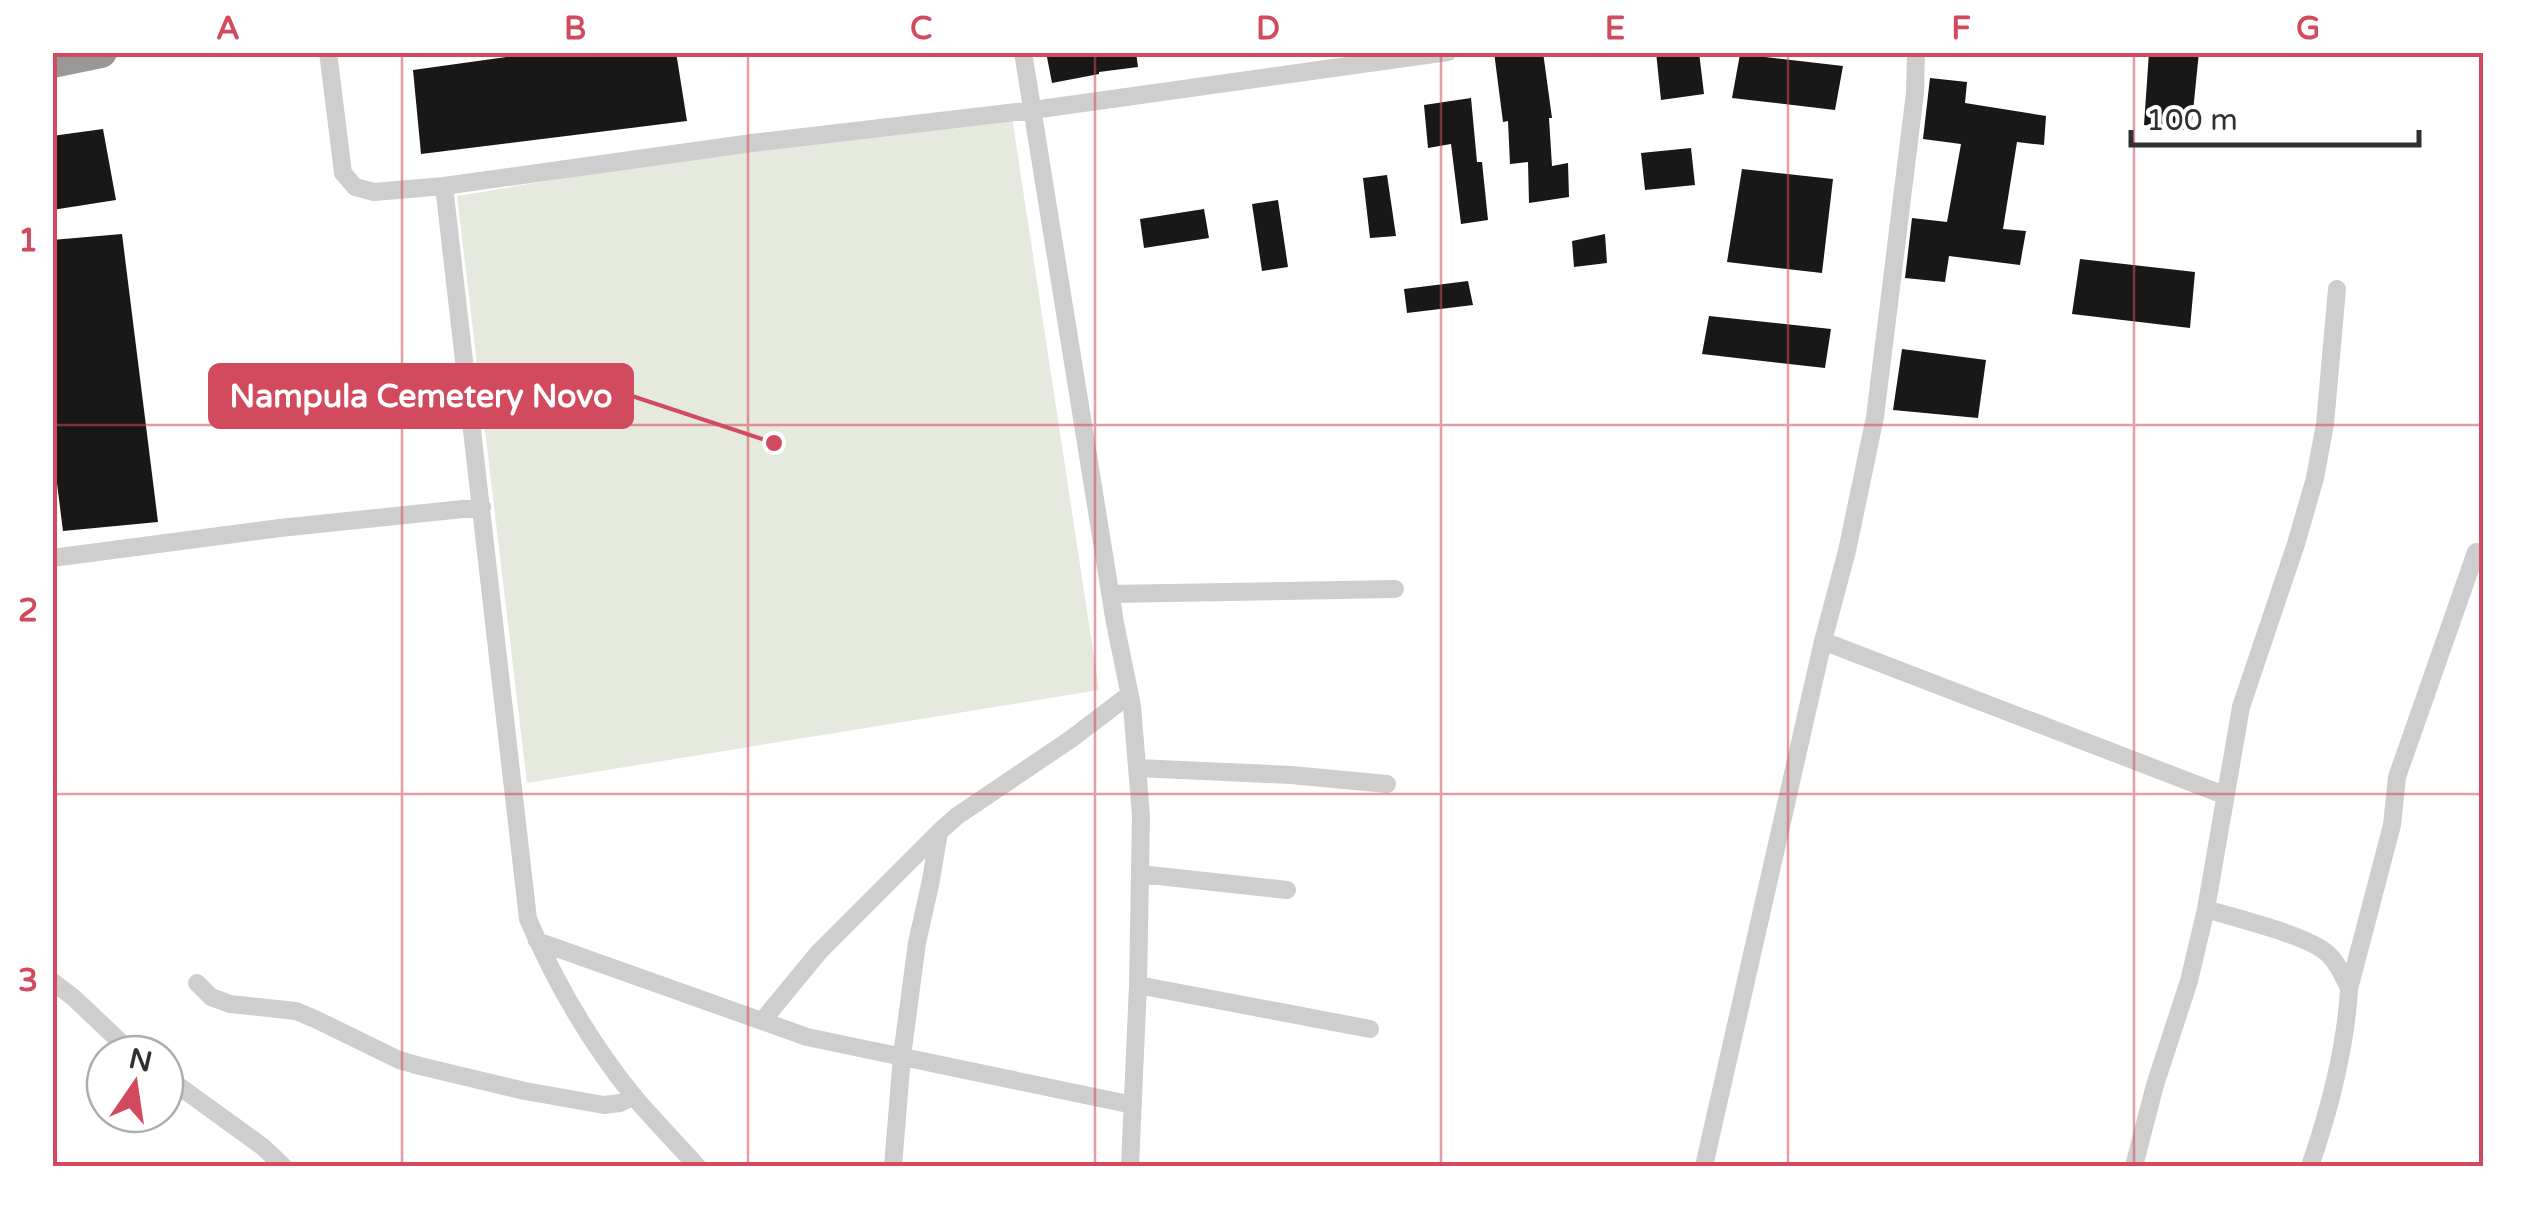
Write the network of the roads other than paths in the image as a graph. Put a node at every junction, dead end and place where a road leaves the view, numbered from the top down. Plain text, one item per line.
1 (100, 52) edge
2 (328, 52) edge
3 (1023, 52) edge
4 (1448, 52) edge
5 (1916, 52) edge
6 (52, 62) edge
7 (1033, 110) junction
8 (444, 186) junction
9 (2337, 289) dead end
10 (482, 507) junction
11 (2476, 552) dead end
12 (52, 558) edge
13 (1395, 590) dead end
14 (1110, 594) junction
15 (1823, 640) junction
16 (1130, 695) junction
17 (1138, 768) junction
18 (1387, 784) dead end
19 (2224, 795) junction
20 (940, 832) junction
21 (1140, 874) junction
22 (1287, 890) dead end
23 (2206, 909) junction
24 (537, 941) junction
25 (52, 981) edge
26 (197, 984) dead end
27 (1138, 985) junction
28 (2349, 989) junction
29 (762, 1020) junction
30 (1370, 1029) dead end
31 (112, 1034) edge
32 (902, 1056) junction
33 (185, 1091) edge
34 (634, 1096) junction
35 (1133, 1105) junction
36 (283, 1166) edge
37 (697, 1166) edge
38 (892, 1166) edge
39 (1130, 1166) edge
40 (1704, 1166) edge
41 (2134, 1166) edge
42 (2310, 1166) edge

1 - 6 highway
2 - 8 street
3 - 7 street
4 - 7 street
5 - 15 street
7 - 8 street
7 - 14 street
8 - 10 street
9 - 19 street
10 - 12 street
10 - 24 street
11 - 28 street
13 - 14 street
14 - 16 street
15 - 19 street
15 - 40 street
16 - 17 street
16 - 20 street
17 - 18 street
17 - 21 street
19 - 23 street
20 - 29 street
20 - 32 street
21 - 22 street
21 - 27 street
23 - 28 street
23 - 41 street
24 - 29 street
24 - 34 street
25 - 31 street
26 - 34 street
27 - 30 street
27 - 35 street
28 - 42 street
29 - 32 street
32 - 35 street
32 - 38 street
33 - 36 street
34 - 37 street
35 - 39 street

